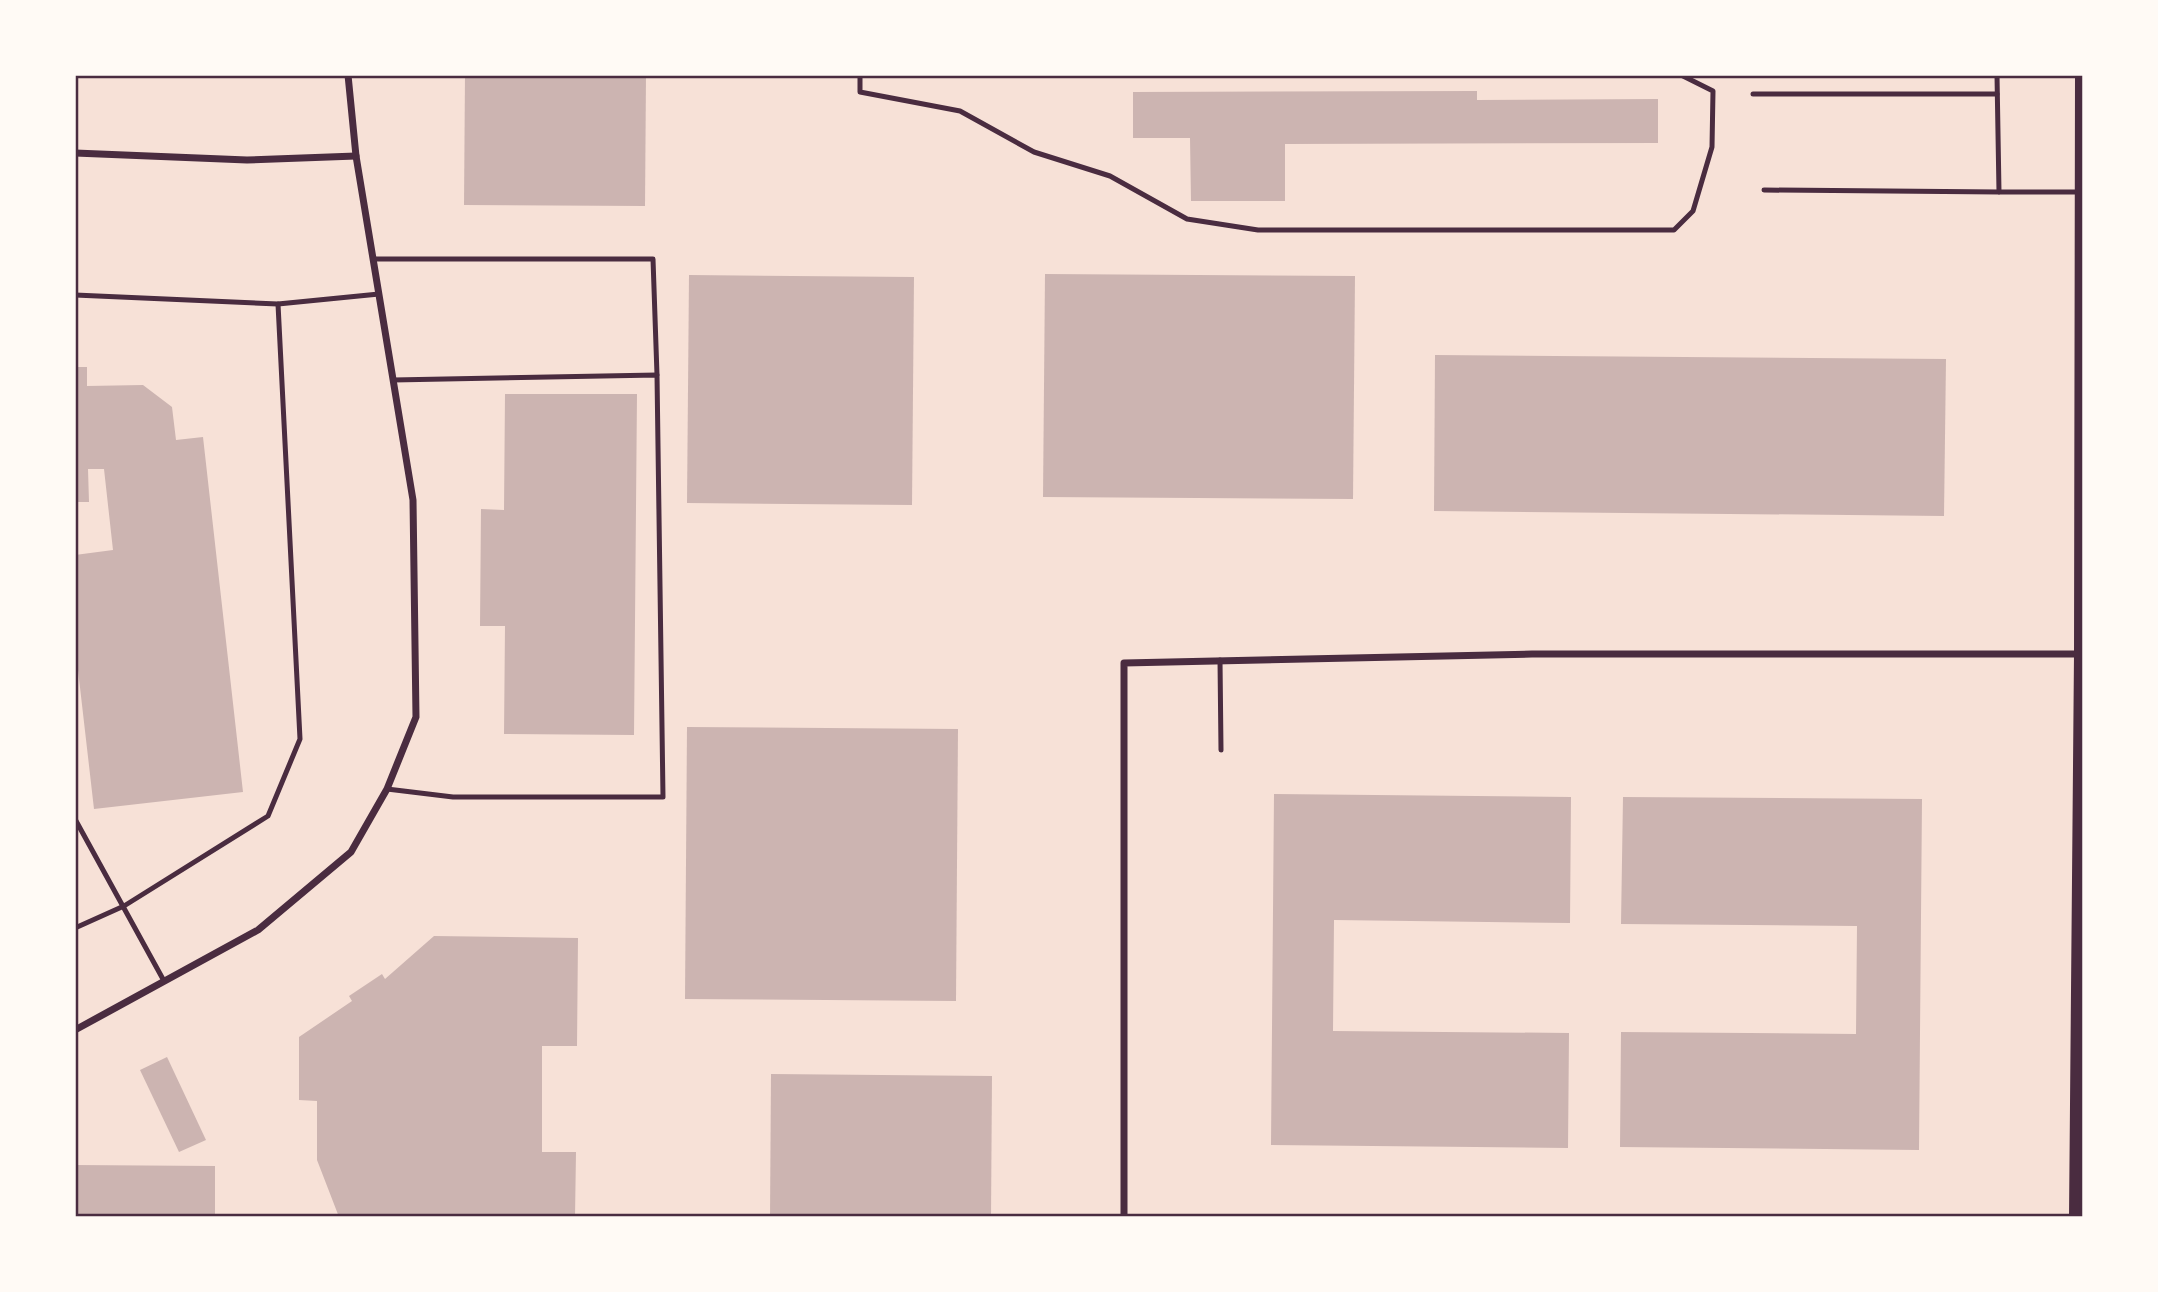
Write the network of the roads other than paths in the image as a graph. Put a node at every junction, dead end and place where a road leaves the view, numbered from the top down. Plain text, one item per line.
1 (348, 75) edge
2 (860, 75) edge
3 (1681, 75) edge
4 (1997, 75) edge
5 (2081, 75) edge
6 (1753, 94) dead end
7 (1997, 94) junction
8 (75, 153) edge
9 (356, 156) junction
10 (1764, 190) dead end
11 (1999, 192) junction
12 (2082, 192) edge
13 (373, 259) junction
14 (75, 295) edge
15 (379, 295) junction
16 (278, 304) junction
17 (657, 375) junction
18 (393, 380) junction
19 (2081, 536) edge
20 (2081, 654) edge
21 (1220, 660) junction
22 (1221, 750) dead end
23 (387, 789) junction
24 (75, 819) edge
25 (124, 906) junction
26 (75, 928) edge
27 (164, 981) junction
28 (75, 1030) edge
29 (1124, 1217) edge
30 (2075, 1217) edge

1 - 9 street
2 - 3 lane
4 - 7 lane
5 - 12 street
6 - 7 lane
7 - 11 lane
8 - 9 street
9 - 13 street
10 - 11 lane
11 - 12 lane
12 - 19 street
13 - 15 street
13 - 17 lane
14 - 16 lane
15 - 16 lane
15 - 18 street
16 - 25 lane
17 - 18 lane
17 - 23 lane
18 - 23 street
19 - 20 street
20 - 21 street
20 - 30 street
21 - 22 lane
21 - 29 street
23 - 27 street
24 - 25 lane
25 - 26 lane
25 - 27 lane
27 - 28 street

